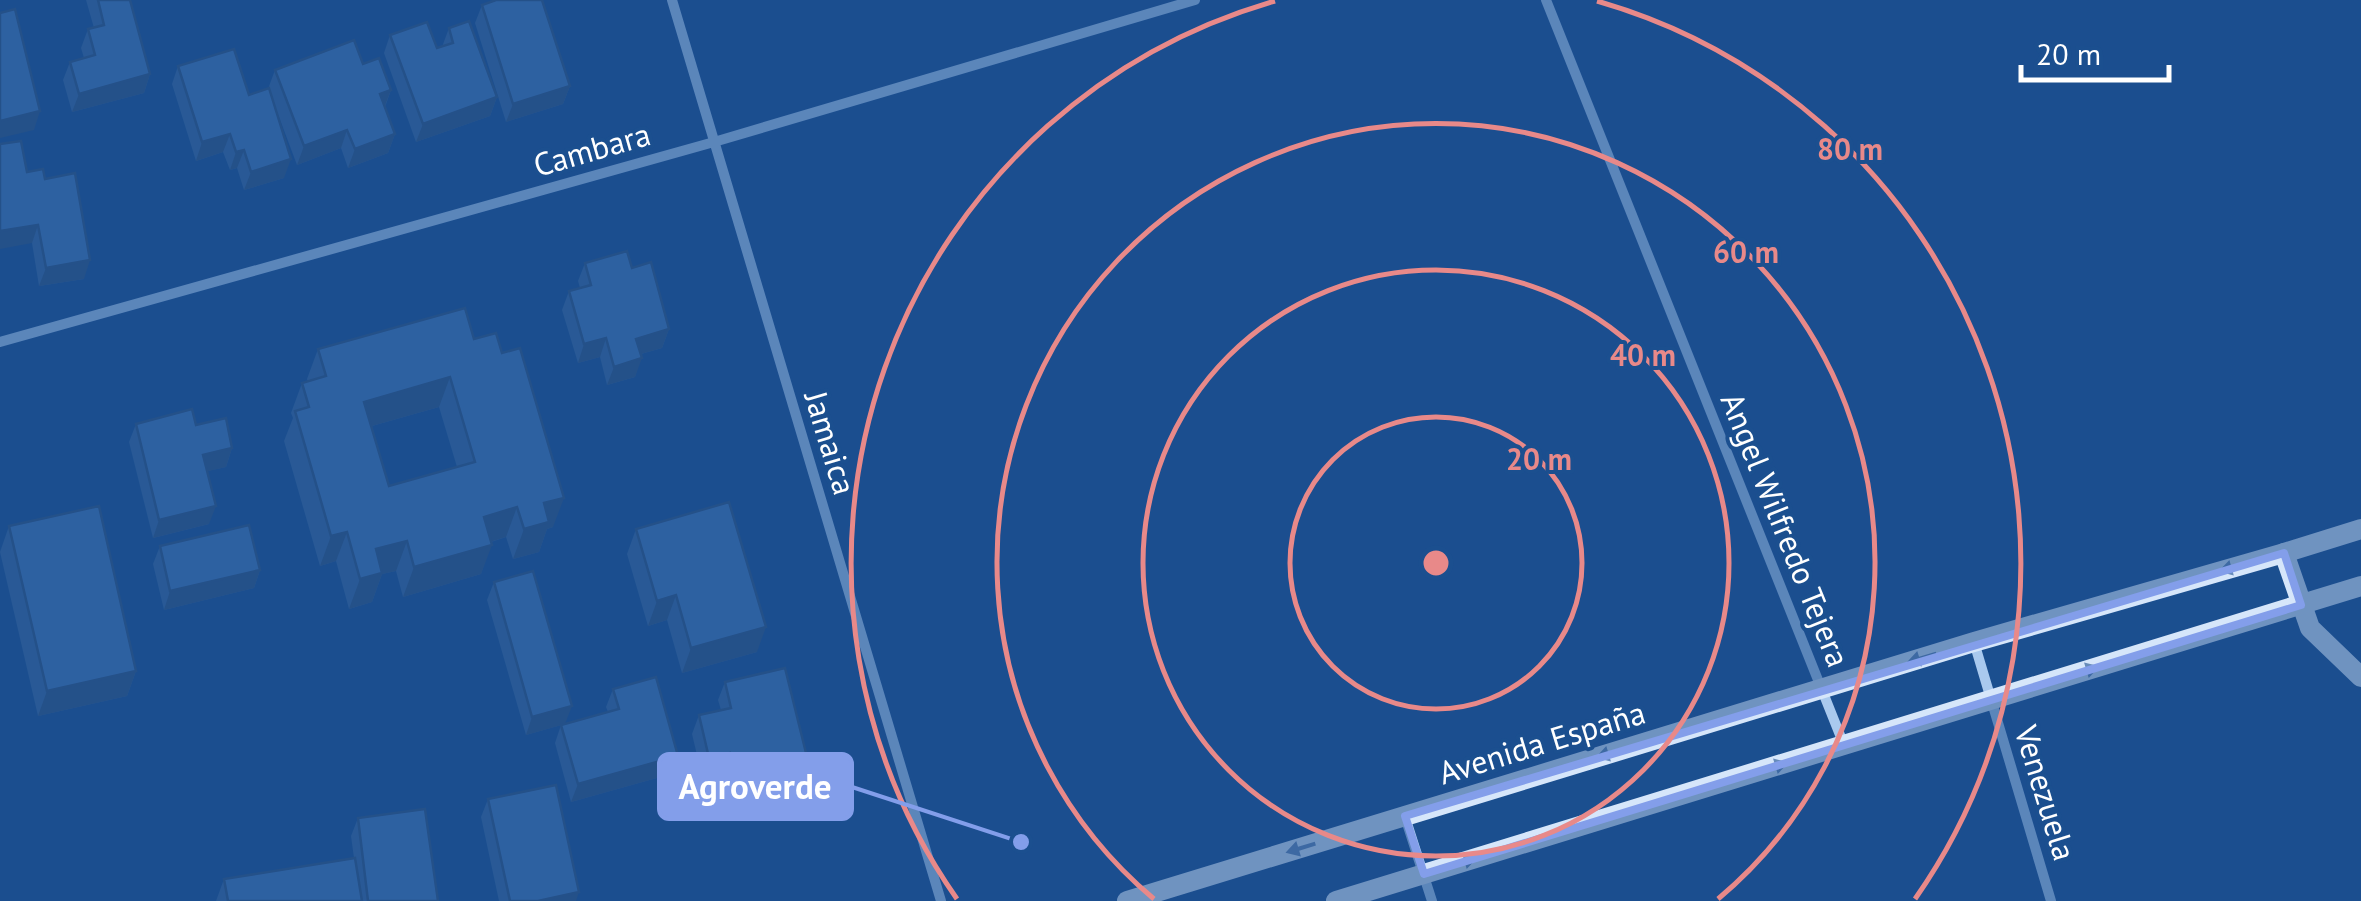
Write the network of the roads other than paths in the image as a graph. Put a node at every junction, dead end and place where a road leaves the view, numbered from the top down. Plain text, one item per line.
1 (672, 0) edge
2 (1194, 0) edge
3 (1546, 0) edge
4 (714, 142) junction
5 (0, 342) edge
6 (2361, 528) edge
7 (2284, 553) junction
8 (2361, 586) edge
9 (2301, 605) junction
10 (1974, 642) junction
11 (2361, 677) edge
12 (1822, 689) junction
13 (1991, 700) junction
14 (1844, 745) junction
15 (1405, 816) junction
16 (1424, 874) junction
17 (941, 901) edge
18 (1127, 901) edge
19 (1336, 901) edge
20 (1432, 901) edge
21 (2051, 901) edge

1 - 4 street, Jamaica
2 - 4 street, Cambara
3 - 12 street, Angel Wilfredo Tejera
4 - 5 street, Cambara
4 - 17 street, Jamaica
6 - 7 main road, Avenida España
7 - 9 main road
7 -> 10 main road, Avenida España
8 - 9 main road
9 - 11 main road
13 -> 9 main road
10 -> 12 main road, Avenida España
10 - 13 street
12 - 14 street, Angel Wilfredo Tejera
12 -> 15 main road, Avenida España
13 - 14 main road
13 - 21 street, Venezuela
16 -> 14 main road
15 - 16 street
15 -> 18 main road, Avenida España
16 - 19 main road
16 - 20 street

